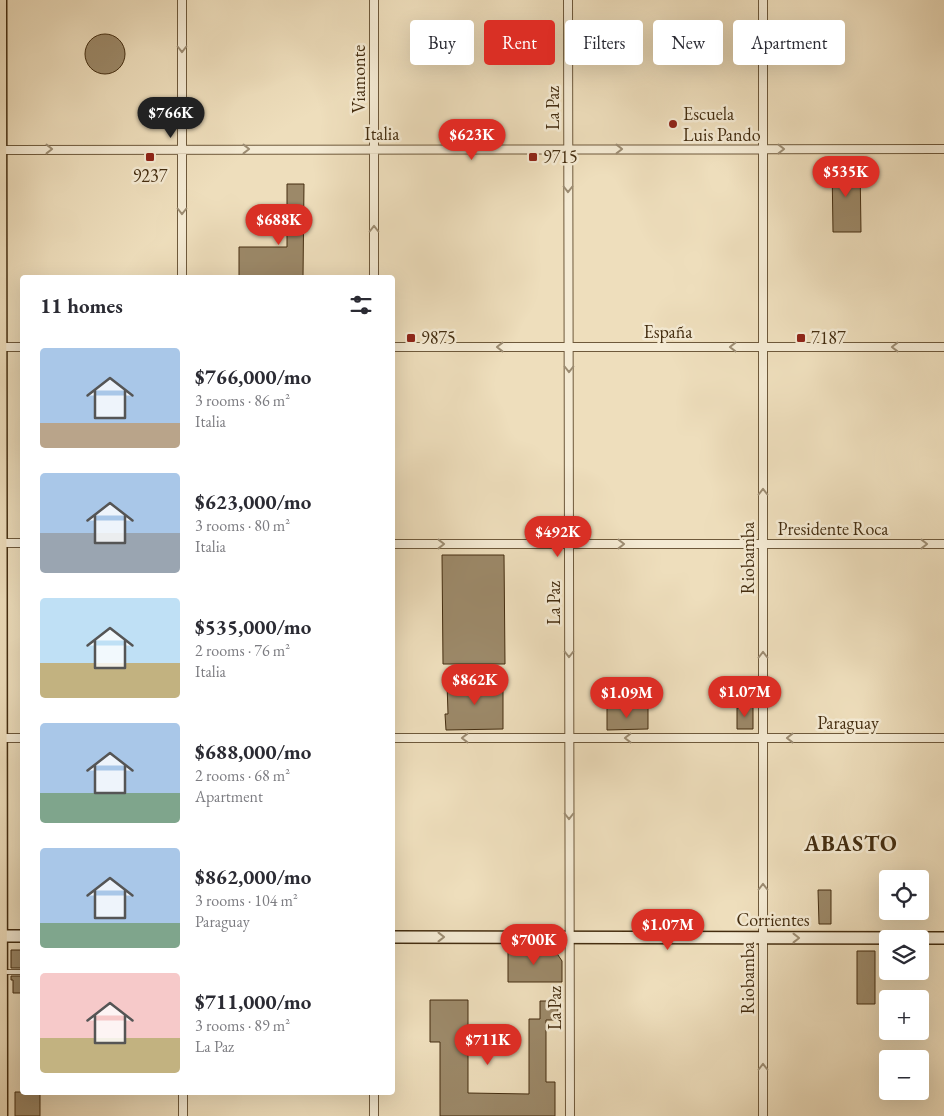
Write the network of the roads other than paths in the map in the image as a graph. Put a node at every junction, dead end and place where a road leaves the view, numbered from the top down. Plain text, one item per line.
1 (0, 0) edge
2 (182, 0) edge
3 (374, 0) edge
4 (568, 0) edge
5 (763, 0) edge
6 (568, 149) junction
7 (763, 149) junction
8 (944, 149) edge
9 (0, 150) edge
10 (182, 150) junction
11 (374, 150) junction
12 (182, 275) edge
13 (374, 275) edge
14 (395, 347) edge
15 (569, 347) junction
16 (763, 347) junction
17 (944, 347) edge
18 (0, 348) edge
19 (20, 348) edge
20 (0, 543) edge
21 (20, 543) edge
22 (395, 544) edge
23 (569, 544) junction
24 (763, 544) junction
25 (944, 544) edge
26 (0, 738) edge
27 (20, 738) edge
28 (395, 738) edge
29 (569, 738) junction
30 (763, 738) junction
31 (944, 738) edge
32 (1, 936) edge
33 (20, 936) edge
34 (395, 937) edge
35 (570, 937) junction
36 (763, 938) junction
37 (944, 938) edge
38 (1, 972) junction
39 (20, 972) edge
40 (183, 1095) edge
41 (374, 1095) edge
42 (2, 1116) edge
43 (183, 1116) edge
44 (374, 1116) edge
45 (570, 1116) edge
46 (763, 1116) edge

1 - 9 main road
2 -> 10 street
3 - 11 street, Viamonte
4 - 6 street, La Paz
5 - 7 street, Riobamba
6 -> 7 street, Italia
6 - 11 street, Italia
6 -> 15 street, La Paz
7 -> 8 street, Italia
7 - 16 street, Riobamba
9 -> 10 street, Italia
9 - 18 main road
10 -> 11 street, Italia
10 -> 12 street
13 -> 11 street, Viamonte
15 -> 14 street, España
16 -> 15 street, España
15 -> 23 street, La Paz
17 -> 16 street, España
24 -> 16 street, Riobamba
18 - 19 street
18 - 20 main road
20 - 21 street
20 - 26 main road
22 -> 23 street, Presidente Roca
23 -> 24 street, Presidente Roca
23 -> 29 street, La Paz
24 -> 25 street, Presidente Roca
30 -> 24 street, Riobamba
26 - 27 street
26 - 32 main road
29 -> 28 street, Paraguay
30 -> 29 street, Paraguay
29 -> 35 street, La Paz
31 -> 30 street, Paraguay
36 -> 30 street, Riobamba
32 - 33 main road
32 - 38 main road
34 -> 35 main road, Corrientes
35 - 36 main road, Corrientes
35 - 45 street, La Paz
36 -> 37 main road, Corrientes
46 -> 36 street, Riobamba
38 - 39 lane
38 - 42 main road
40 - 43 street
41 - 44 street

